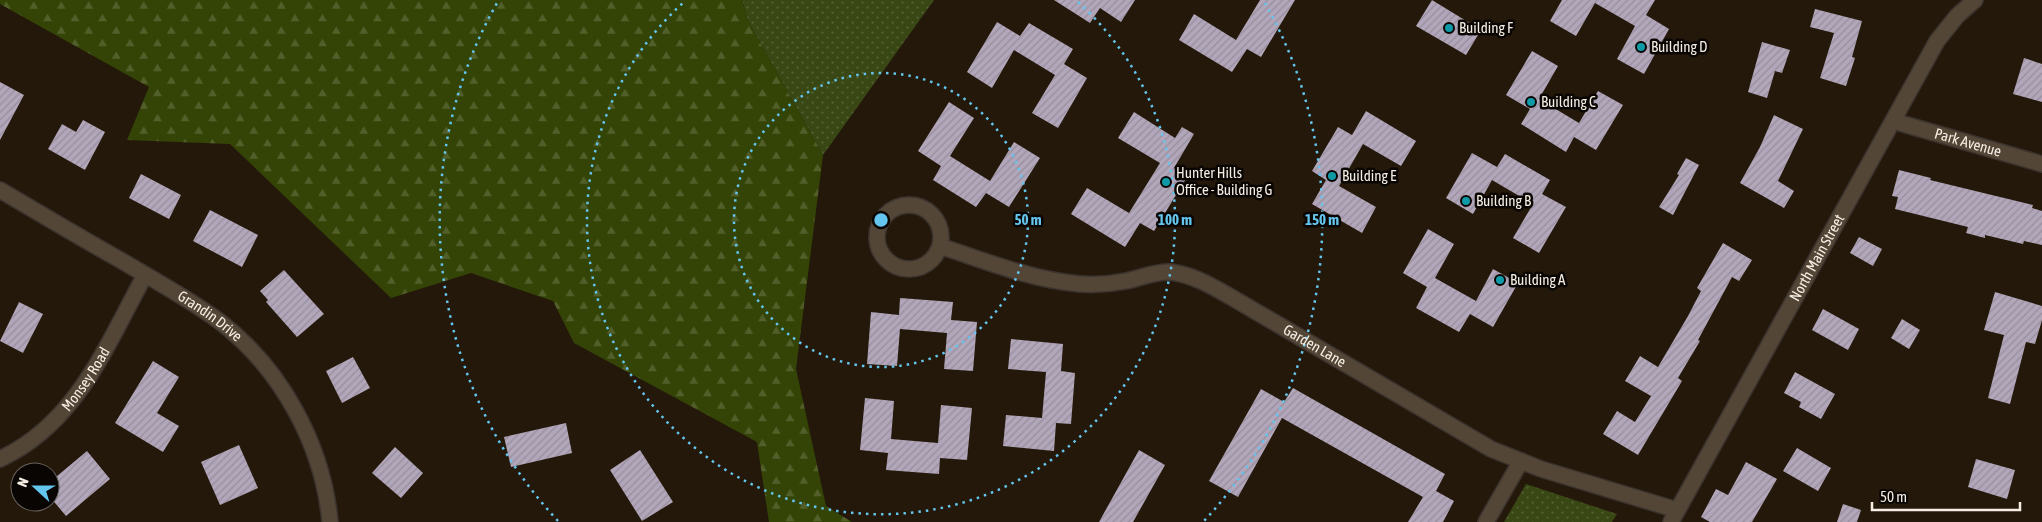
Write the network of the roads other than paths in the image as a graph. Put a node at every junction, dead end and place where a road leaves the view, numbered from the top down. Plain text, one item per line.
1 (1975, 0) edge
2 (1893, 121) junction
3 (2042, 164) edge
4 (0, 190) edge
5 (940, 246) junction
6 (145, 275) junction
7 (0, 459) edge
8 (1521, 461) junction
9 (1674, 516) edge
10 (330, 522) edge
11 (1486, 522) edge

1 - 2 street, North Main Street
2 - 3 street, Park Avenue
2 - 9 street, North Main Street
4 - 6 street, Grandin Drive
5 - 5 street
5 - 8 street, Garden Lane
6 - 7 street, Monsey Road
6 - 10 street, Grandin Drive
8 - 9 street, Garden Lane
8 - 11 street

